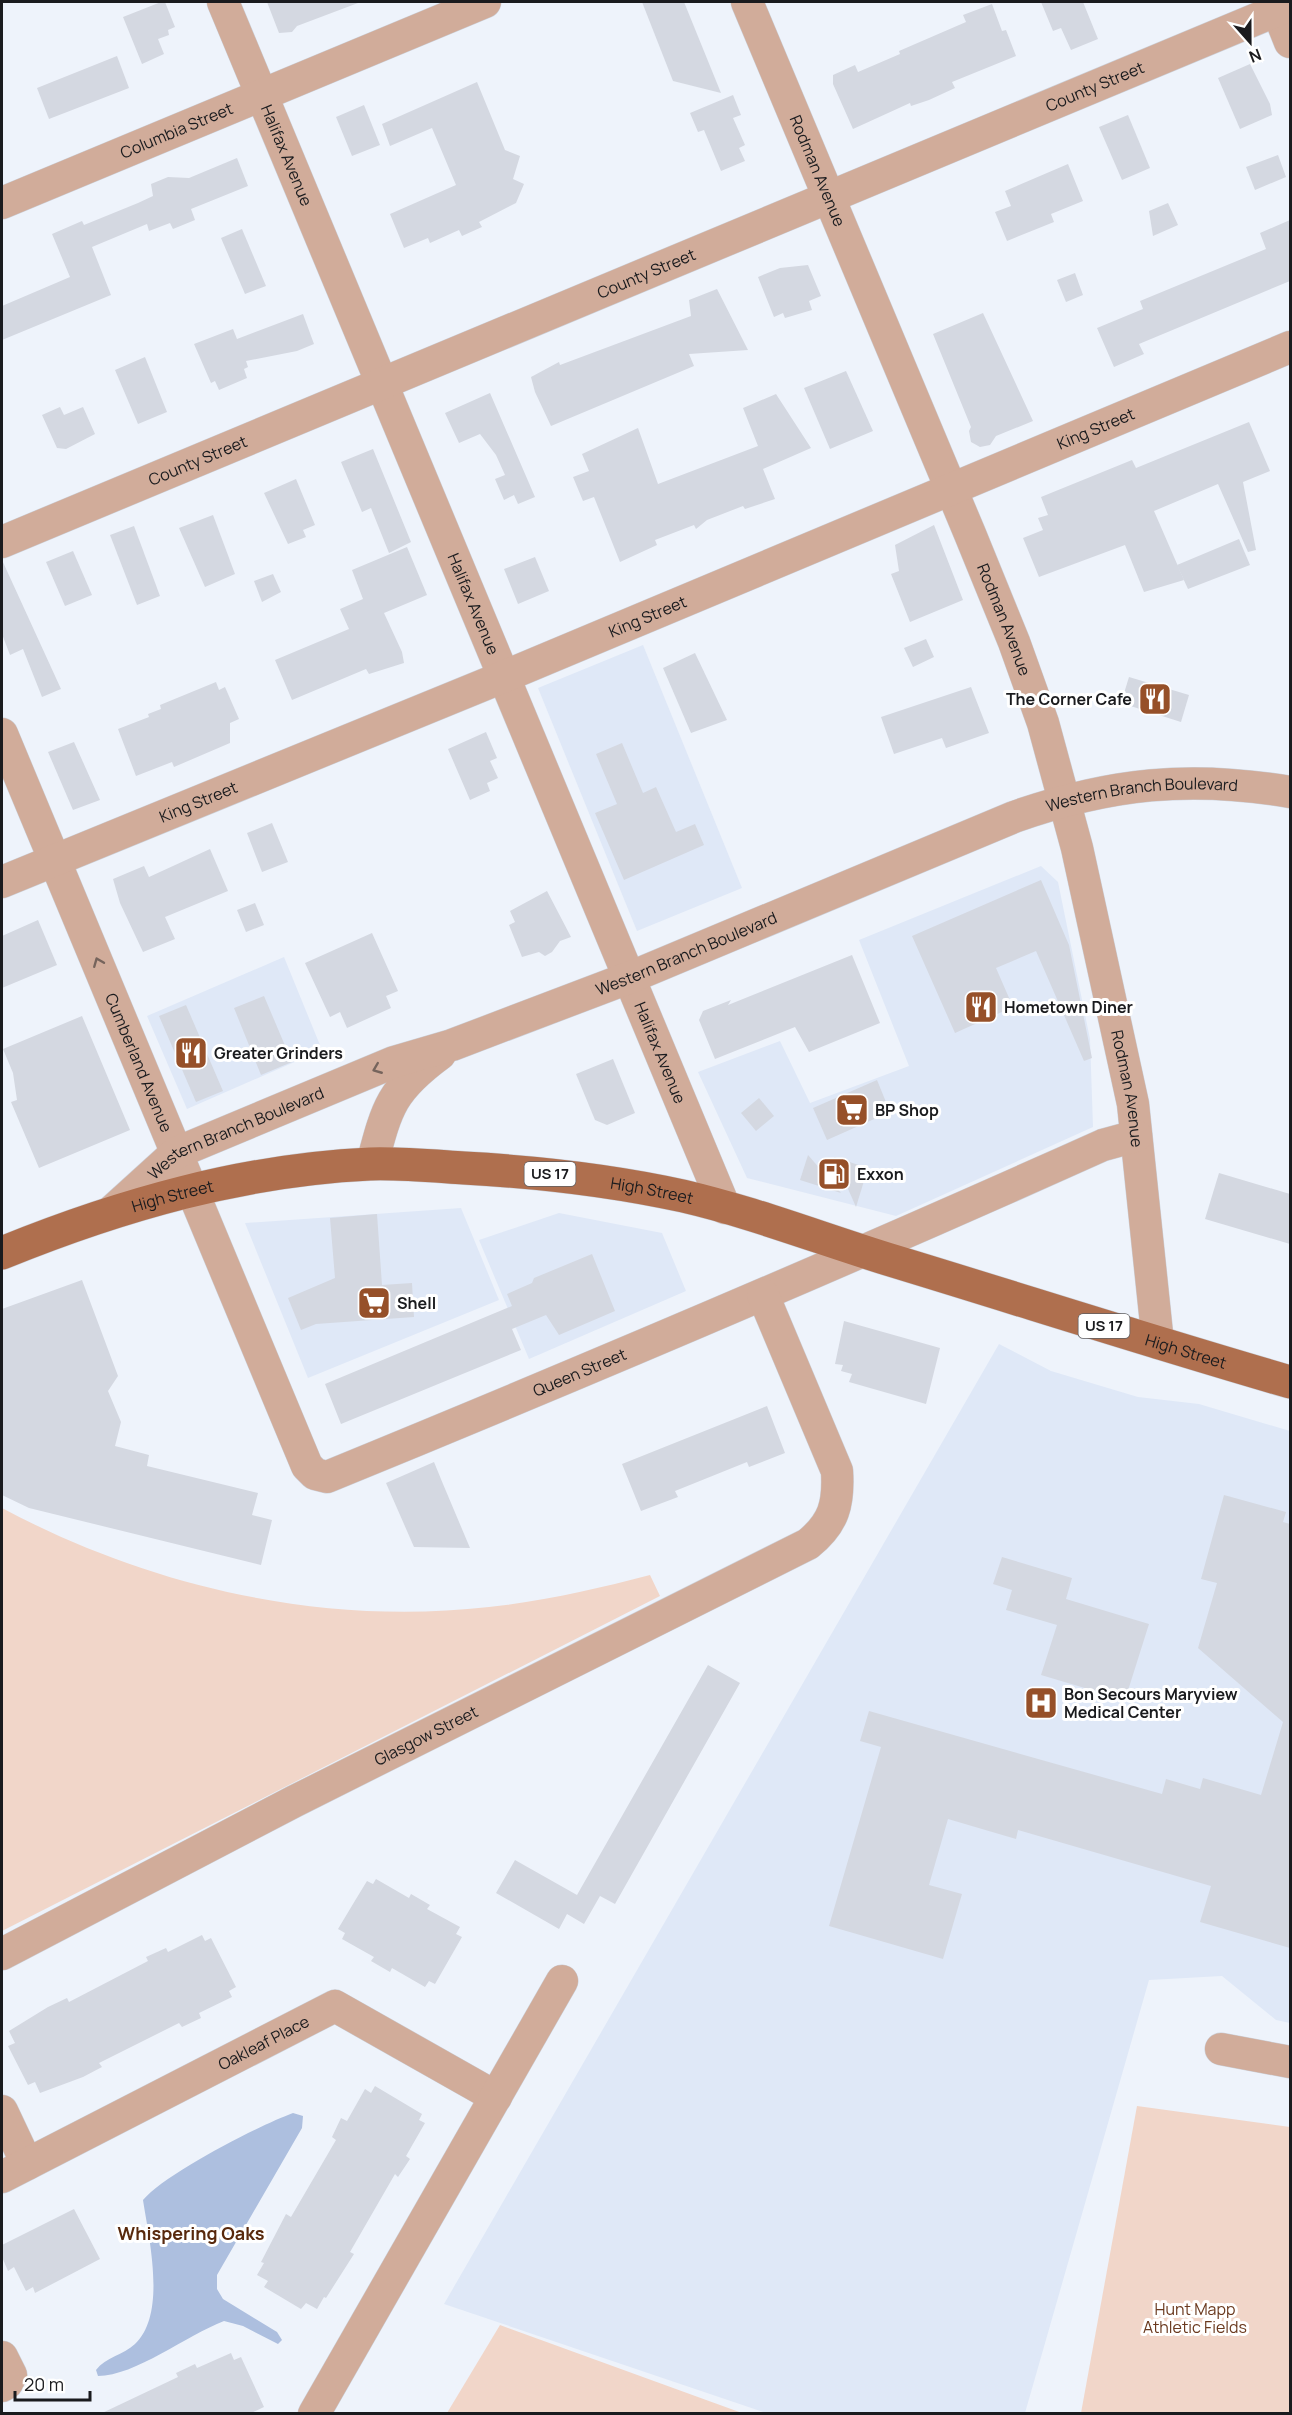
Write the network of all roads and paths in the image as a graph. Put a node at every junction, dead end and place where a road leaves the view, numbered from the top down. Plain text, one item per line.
1 (223, 2) edge
2 (485, 2) edge
3 (747, 2) edge
4 (1281, 6) edge
5 (1290, 42) edge
6 (262, 95) junction
7 (828, 197) junction
8 (2, 203) edge
9 (1290, 347) edge
10 (381, 383) junction
11 (951, 488) junction
12 (2, 542) edge
13 (504, 677) junction
14 (2, 734) edge
15 (1290, 792) edge
16 (1064, 799) junction
17 (56, 860) junction
18 (2, 882) edge
19 (631, 977) junction
20 (452, 1045) junction
21 (1136, 1136) junction
22 (176, 1153) junction
23 (372, 1164) junction
24 (191, 1188) junction
25 (726, 1208) junction
26 (111, 1212) junction
27 (865, 1252) junction
28 (2, 1253) edge
29 (763, 1295) junction
30 (1158, 1343) junction
31 (1290, 1382) edge
32 (397, 1448) joint
33 (2, 1954) edge
34 (562, 1981) dead end
35 (1221, 2049) dead end
36 (1290, 2062) edge
37 (496, 2097) junction
38 (2, 2111) edge
39 (14, 2171) edge
40 (2, 2357) edge
41 (2, 2386) edge
42 (314, 2414) edge

1 - 6 street, Halifax Avenue
2 - 6 street, Columbia Street
3 - 7 street, Rodman Avenue
4 - 5 street
4 - 7 street, County Street
6 - 8 street, Columbia Street
6 - 10 street, Halifax Avenue
7 - 10 street, County Street
7 - 11 street, Rodman Avenue
9 - 11 street, King Street
10 - 12 street, County Street
10 - 13 street, Halifax Avenue
11 - 13 street, King Street
11 - 16 street, Rodman Avenue
13 - 17 street, King Street
13 - 19 street, Halifax Avenue
14 - 17 street, Cumberland Avenue
15 - 16 street, Western Branch Boulevard
16 - 19 street, Western Branch Boulevard
16 - 21 street, Rodman Avenue
17 - 18 street, King Street
22 -> 17 street, Cumberland Avenue
19 - 20 street, Western Branch Boulevard
19 - 25 street, Halifax Avenue
20 -> 22 street, Western Branch Boulevard
20 - 23 street
21 - 27 street, Queen Street
21 - 30 street, Rodman Avenue
22 - 24 street, Cumberland Avenue
22 - 26 street, Western Branch Boulevard
23 - 24 main road, High Street / US 17
23 - 25 main road, High Street / US 17
24 - 26 main road, High Street / US 17
24 - 32 street, Cumberland Avenue
25 - 27 main road, High Street / US 17
26 - 28 main road, High Street / US 17
27 - 29 street, Queen Street
27 - 30 main road, High Street / US 17
29 - 32 street, Queen Street
29 - 33 street, Glasgow Street
30 - 31 main road, High Street / US 17
34 - 37 street
35 - 36 street
37 - 39 street, Oakleaf Place
37 - 42 street
38 - 39 street, Oakleaf Place
40 - 41 street

